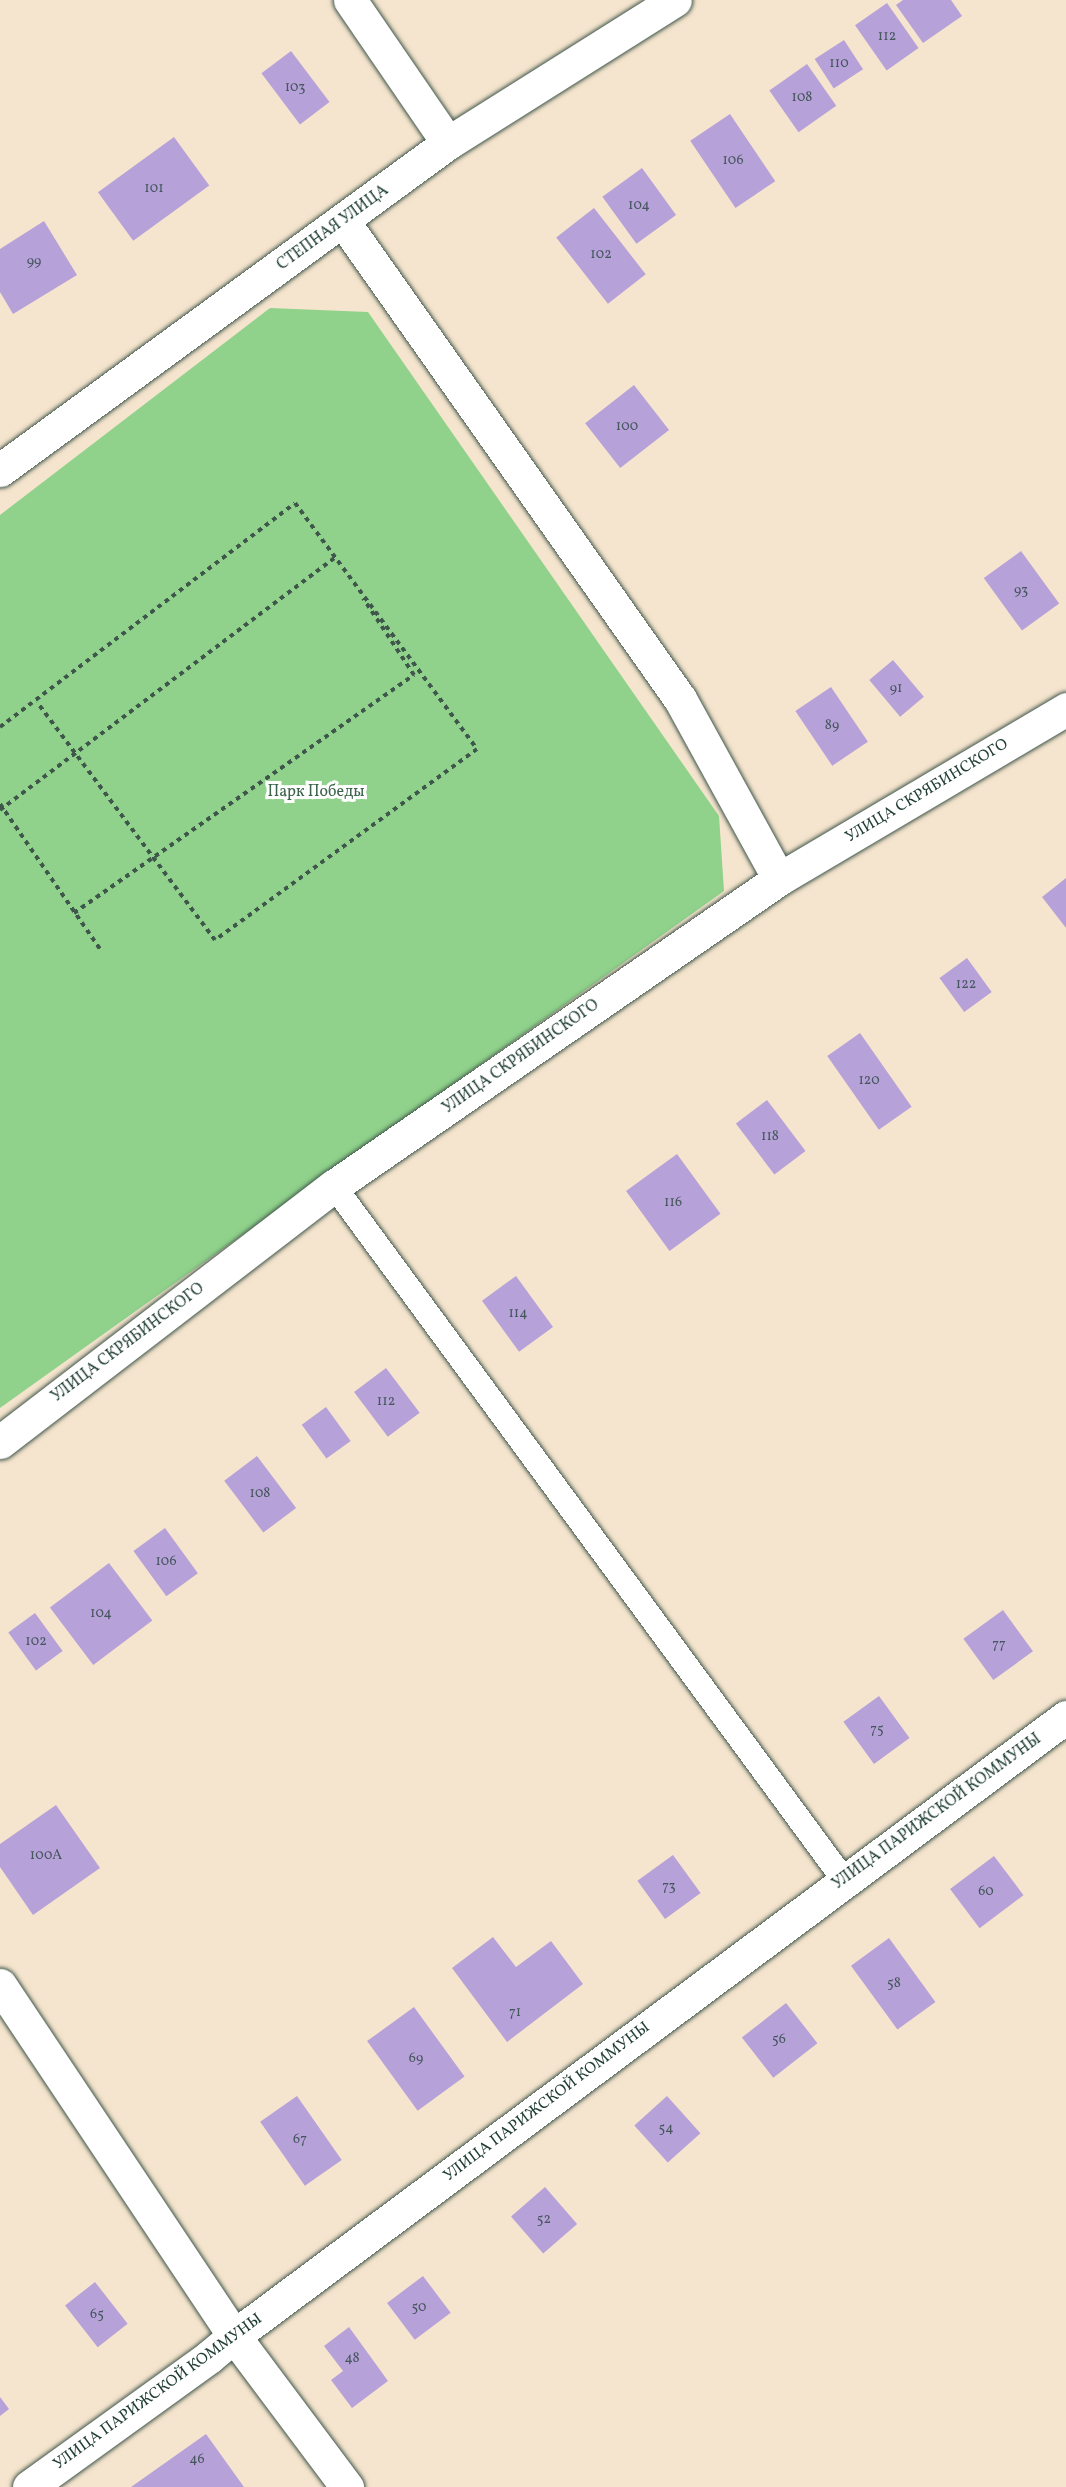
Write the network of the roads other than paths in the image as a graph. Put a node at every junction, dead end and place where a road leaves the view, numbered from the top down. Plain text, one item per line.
1 (350, 0) edge
2 (675, 0) edge
3 (448, 143) junction
4 (343, 220) junction
5 (0, 470) edge
6 (1066, 709) edge
7 (779, 879) junction
8 (334, 1186) junction
9 (0, 1442) edge
10 (1066, 1718) edge
11 (844, 1880) junction
12 (0, 1985) edge
13 (234, 2336) junction
14 (29, 2487) edge
15 (346, 2487) edge

1 - 3 street
2 - 3 street, СТЕПНАЯ УЛИЦА
3 - 4 street, СТЕПНАЯ УЛИЦА
4 - 5 street, СТЕПНАЯ УЛИЦА
4 - 7 street
6 - 7 street, УЛИЦА СКРЯБИНСКОГО
7 - 8 street, УЛИЦА СКРЯБИНСКОГО
8 - 9 street, УЛИЦА СКРЯБИНСКОГО
8 - 11 lane
10 - 11 street, УЛИЦА ПАРИЖСКОЙ КОММУНЫ
11 - 13 street, УЛИЦА ПАРИЖСКОЙ КОММУНЫ
12 - 13 street
13 - 14 street, УЛИЦА ПАРИЖСКОЙ КОММУНЫ
13 - 15 street

